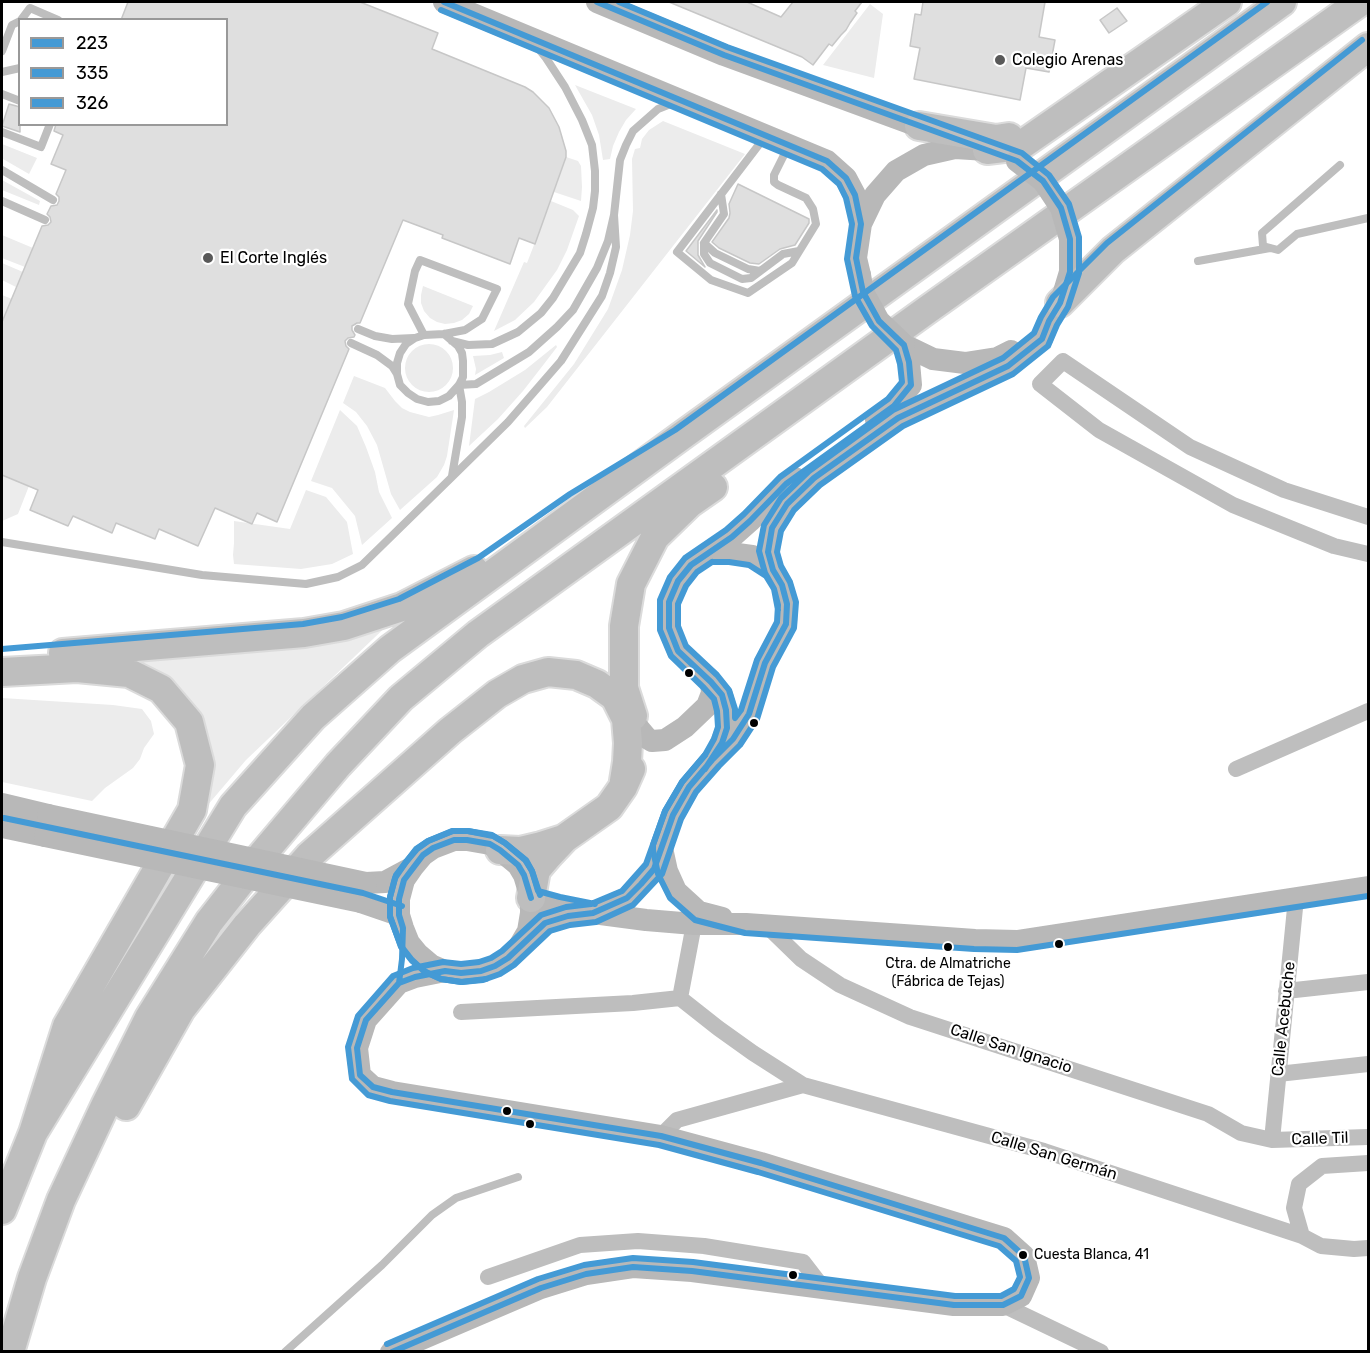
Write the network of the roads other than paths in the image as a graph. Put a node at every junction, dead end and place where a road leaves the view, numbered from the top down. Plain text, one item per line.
1 (444, 2) edge
2 (597, 2) edge
3 (1227, 2) edge
4 (1282, 2) edge
5 (1360, 2) edge
6 (22, 18) edge
7 (53, 18) edge
8 (18, 21) edge
9 (528, 36) junction
10 (1368, 47) edge
11 (2, 51) edge
12 (18, 68) edge
13 (2, 72) edge
14 (2, 94) edge
15 (18, 100) edge
16 (682, 100) junction
17 (49, 126) edge
18 (919, 126) junction
19 (2, 132) edge
20 (1041, 132) junction
21 (766, 135) junction
22 (789, 145) junction
23 (987, 150) junction
24 (1340, 165) dead end
25 (2, 170) edge
26 (721, 194) junction
27 (53, 200) dead end
28 (2, 201) edge
29 (614, 215) junction
30 (1368, 218) edge
31 (45, 220) dead end
32 (861, 224) junction
33 (1270, 248) junction
34 (799, 251) junction
35 (1198, 261) dead end
36 (927, 310) junction
37 (1055, 312) junction
38 (358, 329) dead end
39 (424, 334) junction
40 (444, 334) junction
41 (415, 338) junction
42 (452, 341) junction
43 (351, 343) dead end
44 (909, 352) junction
45 (397, 374) junction
46 (459, 385) junction
47 (680, 437) junction
48 (452, 477) junction
49 (1368, 517) edge
50 (2, 542) edge
51 (709, 553) junction
52 (1368, 554) edge
53 (773, 570) junction
54 (2, 658) edge
55 (2, 672) edge
56 (711, 682) junction
57 (1368, 711) edge
58 (636, 725) junction
59 (712, 760) junction
60 (1236, 769) dead end
61 (623, 787) junction
62 (2, 804) edge
63 (46, 826) junction
64 (2, 827) edge
65 (565, 838) junction
66 (662, 848) junction
67 (500, 850) junction
68 (413, 867) junction
69 (1368, 887) edge
70 (364, 892) junction
71 (531, 898) junction
72 (1296, 898) junction
73 (593, 913) junction
74 (401, 921) junction
75 (694, 924) junction
76 (757, 925) junction
77 (518, 948) junction
78 (445, 971) junction
79 (1368, 982) edge
80 (399, 983) junction
81 (1286, 991) junction
82 (680, 998) junction
83 (461, 1012) dead end
84 (1368, 1064) edge
85 (1278, 1074) junction
86 (803, 1085) junction
87 (33, 1133) junction
88 (661, 1136) junction
89 (1368, 1137) edge
90 (1272, 1140) junction
91 (1368, 1163) edge
92 (518, 1177) dead end
93 (2, 1210) edge
94 (1302, 1236) junction
95 (1368, 1248) edge
96 (488, 1277) dead end
97 (823, 1288) junction
98 (1003, 1305) junction
99 (10, 1352) edge
100 (16, 1352) edge
101 (285, 1352) edge
102 (391, 1352) edge
103 (1101, 1352) edge

1 - 9 main road
2 - 18 main road
3 - 20 highway
4 - 47 highway
5 - 36 highway
6 - 7 lane
8 - 11 lane
9 - 16 main road
9 - 42 lane
10 - 37 highway
12 - 13 lane
14 - 15 lane
16 - 21 main road
16 - 29 lane
17 - 19 lane
18 - 20 highway
18 - 23 main road
20 - 23 highway
21 - 22 main road
21 - 26 lane
22 - 32 main road
22 - 34 lane
23 - 32 main road
23 - 37 main road, bridge
24 - 33 lane
25 - 27 lane
26 - 34 lane
26 - 34 lane
28 - 31 lane
29 - 46 lane
29 - 48 lane
30 - 33 lane
32 - 44 main road, bridge
33 - 35 lane
36 - 58 highway
36 - 99 highway
37 - 44 main road
37 - 53 main road
38 - 41 lane
39 - 40 lane
39 - 40 lane
39 - 41 lane
40 - 42 lane
41 - 45 lane
42 - 46 lane
43 - 45 lane
44 - 51 main road
45 - 46 lane
46 - 48 lane
47 - 54 highway
47 - 87 highway
48 - 50 lane
49 - 52 street
51 - 53 main road
51 - 56 main road
53 - 59 main road
55 - 87 highway
56 - 58 main road
56 - 59 main road
57 - 60 street
58 - 61 highway
59 - 66 main road
61 - 65 highway
61 - 100 highway
62 - 63 main road
63 - 64 main road
63 - 70 main road, bridge
65 - 67 highway
65 - 71 highway
66 - 73 main road
66 - 76 main road
67 - 68 main road
67 - 71 main road
68 - 70 main road
68 - 74 main road
69 - 72 main road
70 - 74 main road
71 - 73 main road
71 - 77 main road
72 - 76 main road
72 - 81 street, Calle Acebuche
73 - 75 main road
73 - 77 main road
74 - 78 main road
74 - 80 main road
75 - 76 main road
75 - 82 street
76 - 90 street, Calle San Ignacio
77 - 78 main road
78 - 80 main road
79 - 81 street
80 - 88 main road
81 - 85 street, Calle Acebuche
82 - 83 street
82 - 86 street, Calle San Germán
84 - 85 street
85 - 90 street, Calle Acebuche
86 - 88 street
86 - 94 street, Calle San Germán
87 - 93 highway
88 - 98 main road
89 - 90 street, Calle Til
91 - 94 street
92 - 101 lane
94 - 95 street, Calle San Germán
96 - 97 street
97 - 98 main road
97 - 102 main road
98 - 103 street

